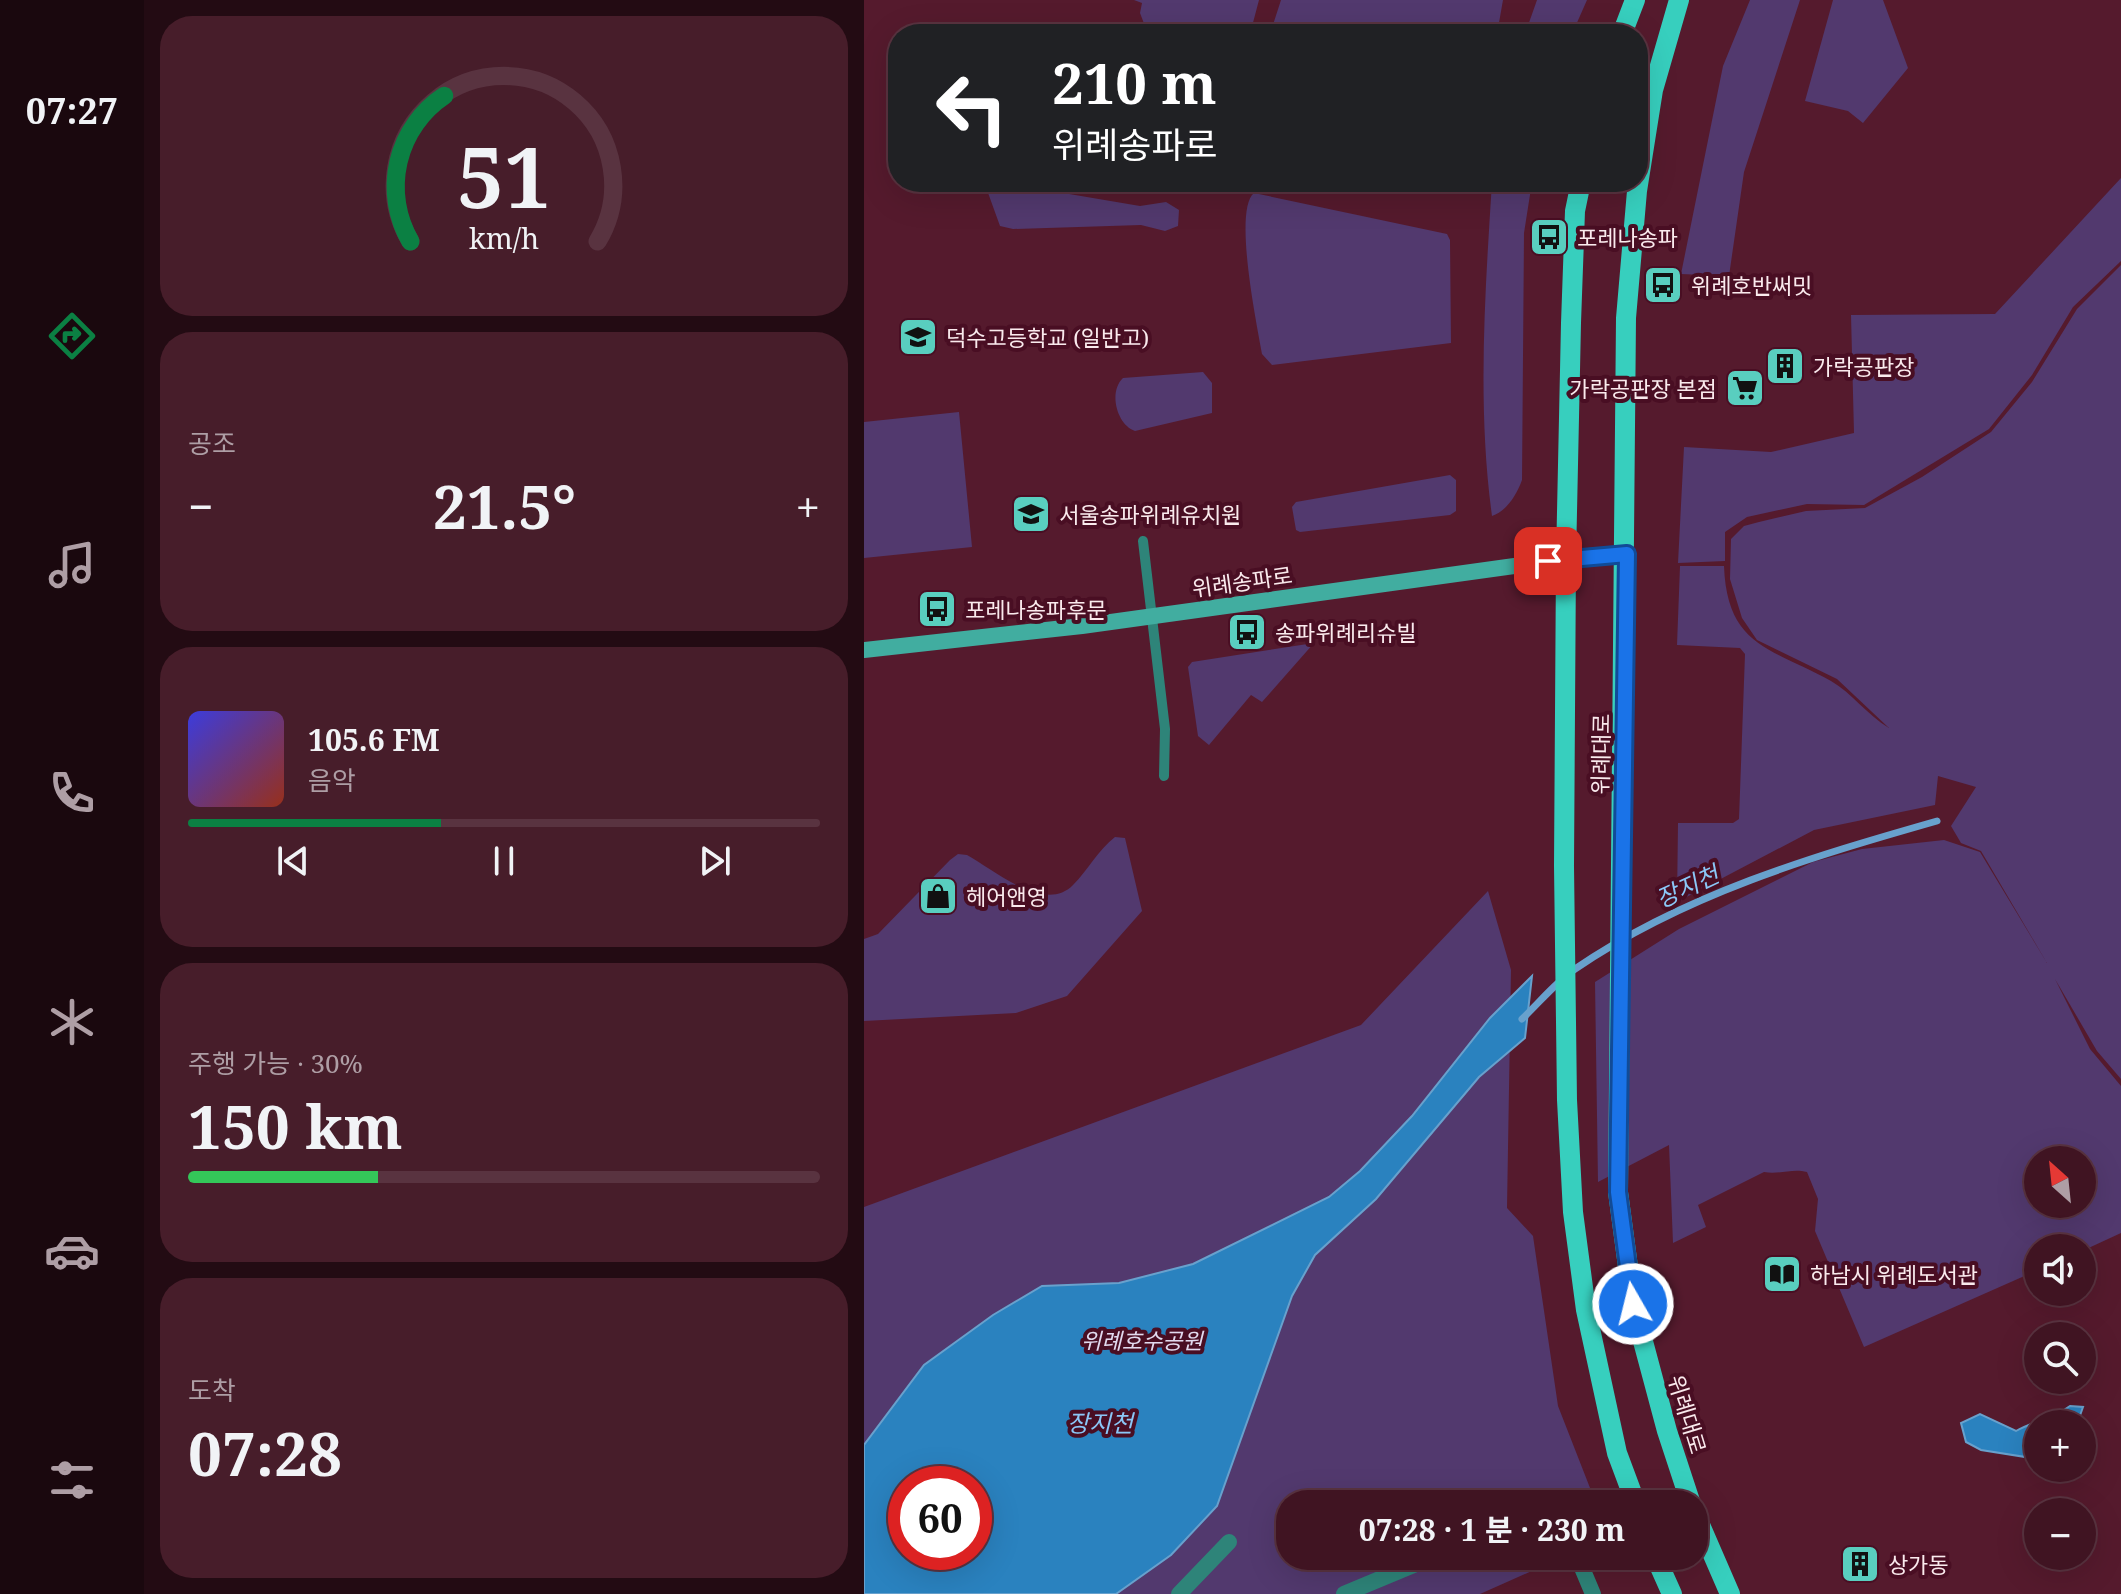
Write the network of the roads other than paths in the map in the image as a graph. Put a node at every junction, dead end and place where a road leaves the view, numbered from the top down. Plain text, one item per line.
1 (1635, 0) edge
2 (1679, 0) edge
3 (1626, 24) edge
4 (1648, 122) edge
5 (1579, 192) edge
6 (1637, 192) edge
7 (1143, 541) dead end
8 (1627, 554) junction
9 (1566, 559) junction
10 (1152, 616) junction
11 (864, 650) edge
12 (1164, 776) dead end
13 (1631, 1490) edge
14 (1686, 1490) edge
15 (1229, 1542) dead end
16 (1708, 1543) edge
17 (1401, 1570) edge
18 (1583, 1570) edge
19 (1661, 1570) edge
20 (1179, 1594) edge
21 (1344, 1594) edge
22 (1593, 1594) edge
23 (1672, 1594) edge
24 (1730, 1594) edge

1 - 3 main road
2 - 4 main road, 위례대로
5 - 9 main road, 위례대로
6 - 8 main road, 위례대로
7 - 10 lane
8 - 9 main road, 위례송파로
8 - 14 main road, 위례대로
9 - 10 main road, 위례송파로
9 - 13 main road, 위례대로
10 - 11 main road, 위례송파로
10 - 12 lane
15 - 20 street
16 - 24 main road
17 - 21 street
18 - 22 street
19 - 23 main road

